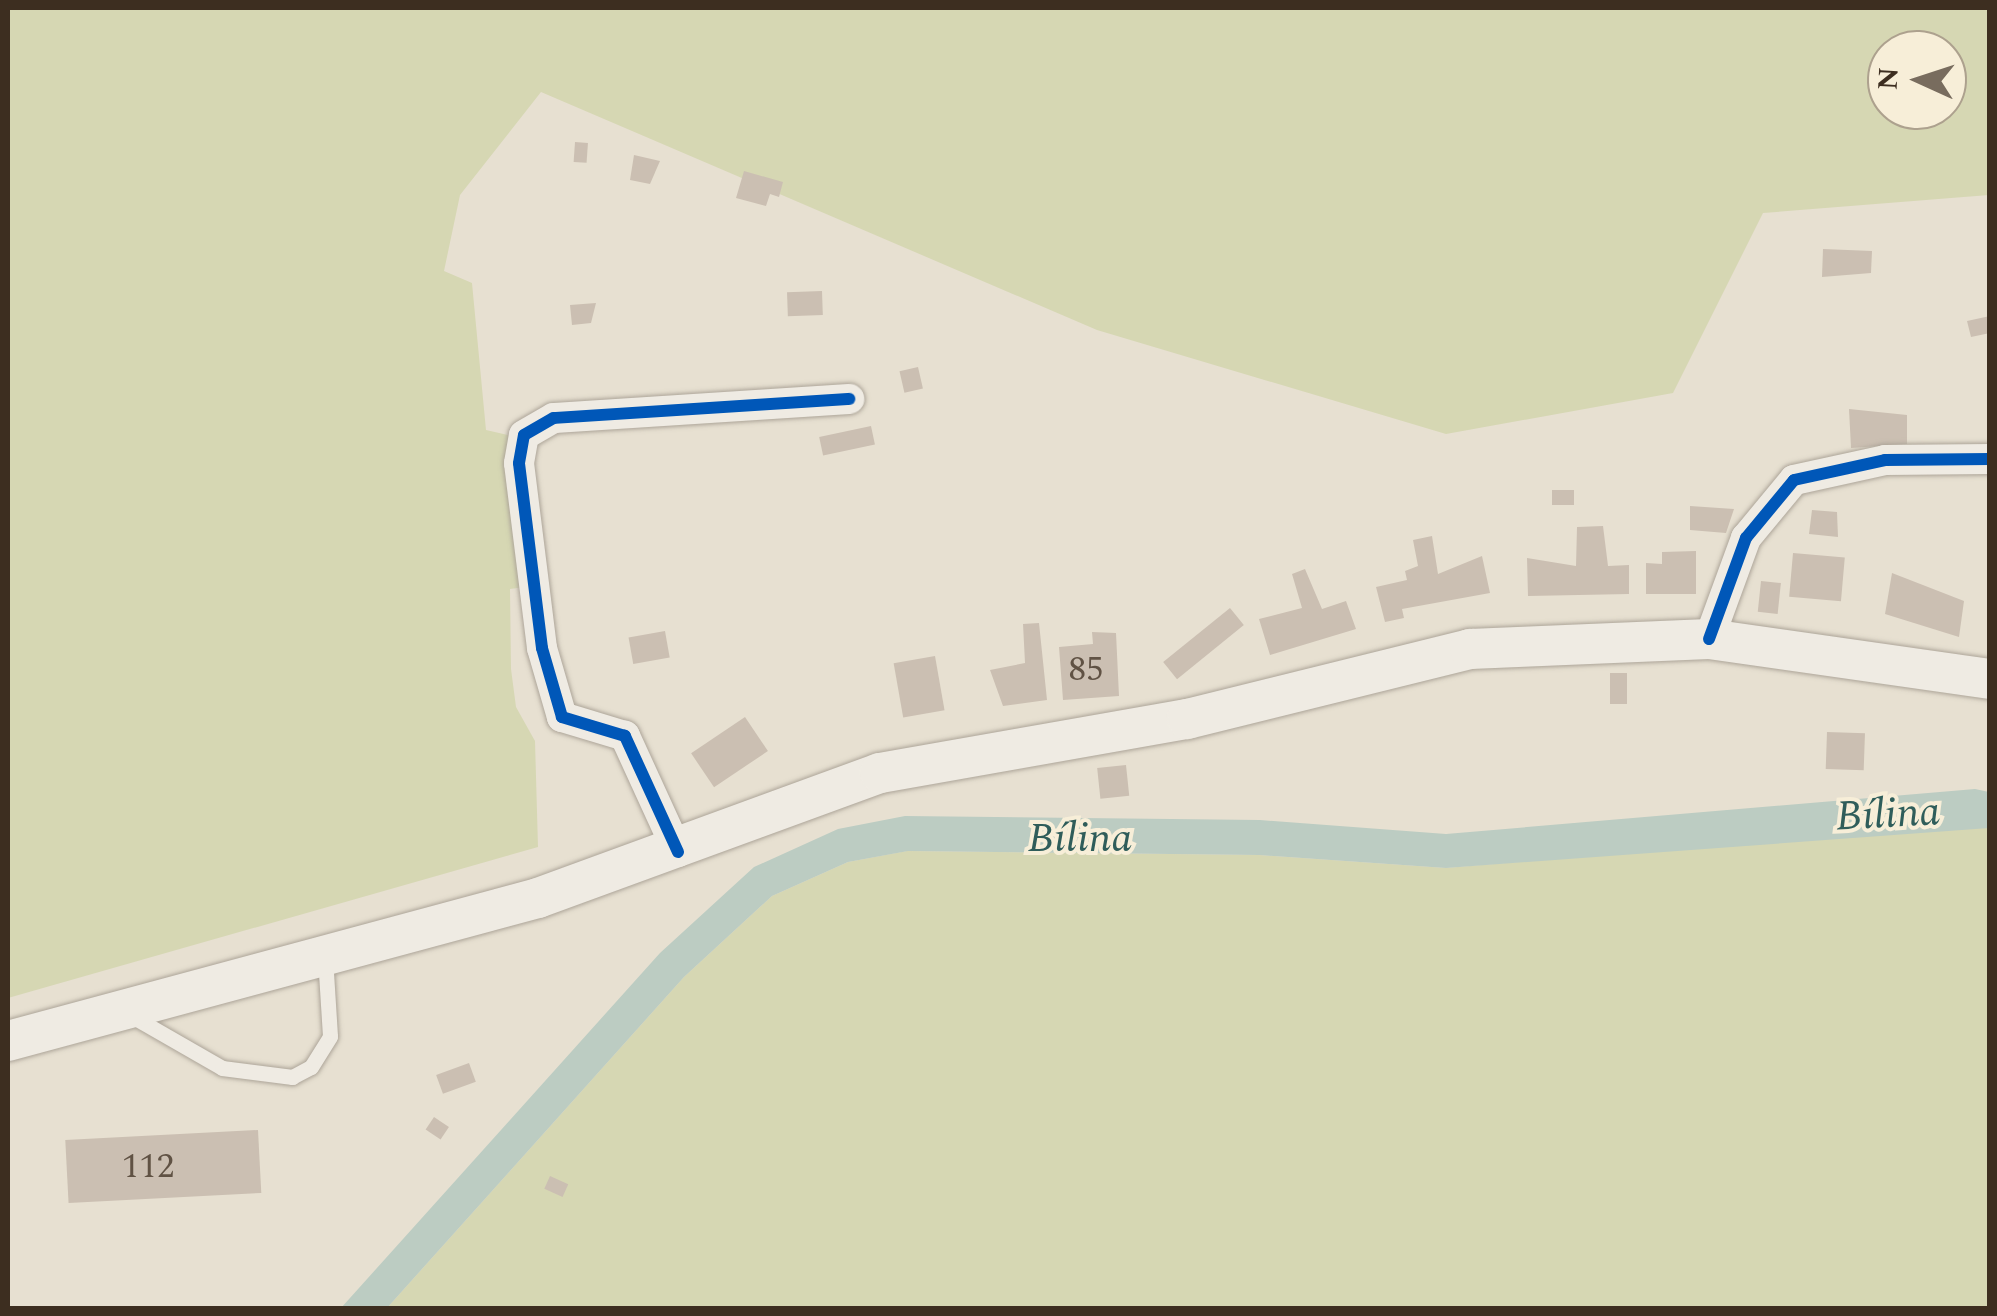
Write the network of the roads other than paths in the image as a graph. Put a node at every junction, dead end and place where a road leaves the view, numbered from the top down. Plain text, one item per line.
1 (850, 399) dead end
2 (1990, 459) edge
3 (1708, 639) junction
4 (1990, 679) edge
5 (678, 852) junction
6 (325, 957) junction
7 (122, 1011) junction
8 (8, 1041) edge

1 - 5 street
2 - 3 street
3 - 4 main road
3 - 5 main road
5 - 6 main road
6 - 7 main road
6 - 7 lane
7 - 8 main road

